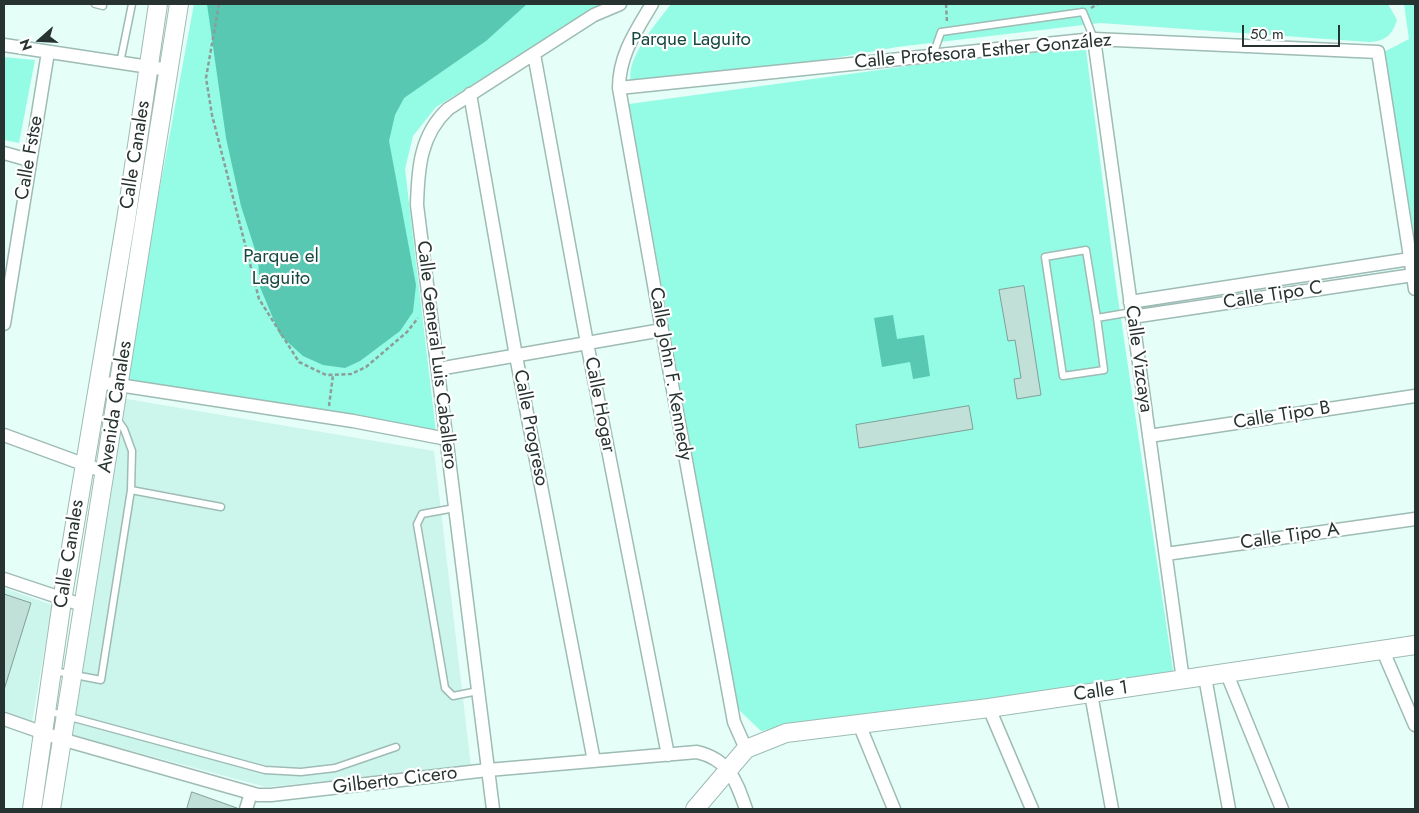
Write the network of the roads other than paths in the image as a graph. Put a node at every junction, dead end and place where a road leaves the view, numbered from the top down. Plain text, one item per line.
1 (95, 4) edge
2 (132, 4) edge
3 (158, 4) edge
4 (179, 4) edge
5 (620, 4) edge
6 (652, 4) edge
7 (103, 6) dead end
8 (1094, 39) junction
9 (4, 45) edge
10 (48, 52) junction
11 (534, 54) junction
12 (933, 55) junction
13 (120, 63) junction
14 (150, 68) junction
15 (169, 70) junction
16 (619, 88) junction
17 (470, 94) junction
18 (4, 153) edge
19 (29, 160) junction
20 (1410, 259) junction
21 (1413, 275) junction
22 (1415, 289) edge
23 (1131, 310) junction
24 (1097, 318) junction
25 (4, 324) edge
26 (662, 330) junction
27 (587, 343) junction
28 (516, 356) junction
29 (438, 369) junction
30 (99, 382) junction
31 (120, 387) junction
32 (1415, 396) edge
33 (114, 415) junction
34 (4, 435) edge
35 (1149, 436) junction
36 (447, 439) junction
37 (84, 465) junction
38 (105, 472) junction
39 (131, 490) junction
40 (221, 507) dead end
41 (455, 508) junction
42 (1415, 519) edge
43 (1166, 554) junction
44 (4, 579) edge
45 (62, 600) junction
46 (82, 606) junction
47 (1415, 645) edge
48 (1383, 651) junction
49 (52, 671) junction
50 (71, 674) junction
51 (1227, 674) junction
52 (1205, 677) junction
53 (1183, 680) junction
54 (478, 691) junction
55 (1091, 694) junction
56 (989, 708) junction
57 (47, 710) junction
58 (65, 716) junction
59 (4, 719) edge
60 (859, 724) junction
61 (1415, 725) edge
62 (43, 733) junction
63 (61, 739) junction
64 (396, 747) dead end
65 (746, 749) junction
66 (668, 755) junction
67 (594, 761) junction
68 (488, 770) junction
69 (730, 770) junction
70 (251, 793) junction
71 (32, 809) edge
72 (51, 809) edge
73 (246, 809) edge
74 (493, 809) edge
75 (695, 809) edge
76 (746, 809) edge
77 (894, 809) edge
78 (1032, 809) edge
79 (1112, 809) edge
80 (1228, 809) edge
81 (1282, 809) edge

1 - 7 lane
2 - 13 lane
3 - 14 main road, Calle Canales
4 - 15 main road, Avenida Canales
5 - 11 street, Calle General Luis Caballero
6 - 16 street, Calle John F. Kennedy
8 - 12 street, Calle Profesora Esther González
8 - 12 lane
8 - 20 street, Calle Profesora Esther González
8 - 23 street, Calle Vizcaya
9 - 10 street
10 - 13 street
10 - 19 street, Calle Fstse
11 - 17 street, Calle General Luis Caballero
11 - 27 street, Calle Hogar
12 - 16 street, Calle Profesora Esther González
13 - 14 street
14 - 15 street
14 - 30 main road, Calle Canales
15 - 31 main road, Avenida Canales
16 - 26 street, Calle John F. Kennedy
17 - 28 street, Calle Progreso
17 - 29 street, Calle General Luis Caballero
18 - 19 street
19 - 25 street, Calle Fstse
20 - 21 street
20 - 23 street, Calle Tipo C
21 - 22 street
21 - 23 street, Calle Tipo C
23 - 24 lane
23 - 35 street, Calle Vizcaya
24 - 24 lane
26 - 27 street
26 - 65 street, Calle John F. Kennedy
27 - 28 street
27 - 66 street, Calle Hogar
28 - 29 street
28 - 67 street, Calle Progreso
29 - 36 street, Calle General Luis Caballero
30 - 31 street
30 - 37 main road, Calle Canales
31 - 33 main road, Avenida Canales
31 - 36 street
32 - 35 street, Calle Tipo B
33 - 38 main road, Avenida Canales
33 - 39 lane
34 - 37 street
35 - 43 street, Calle Vizcaya
36 - 41 street, Calle General Luis Caballero
37 - 38 street
37 - 45 main road, Calle Canales
38 - 46 main road, Avenida Canales
39 - 40 lane
39 - 50 lane
41 - 54 street, Calle General Luis Caballero
41 - 54 lane
42 - 43 street, Calle Tipo A
43 - 53 street, Calle Vizcaya
44 - 45 street
45 - 46 street
45 - 49 main road, Calle Canales
46 - 50 main road, Avenida Canales
47 - 48 main road, Calle 1
48 - 51 main road, Calle 1
48 - 61 street
49 - 50 lane
49 - 57 main road, Calle Canales
50 - 58 main road, Avenida Canales
51 - 52 main road, Calle 1
51 - 81 street
52 - 53 main road, Calle 1
52 - 80 street
53 - 55 main road, Calle 1
54 - 68 street, Calle General Luis Caballero
55 - 56 main road, Calle 1
55 - 79 street
56 - 60 main road, Calle 1
56 - 78 street
57 - 58 lane
57 - 62 main road, Calle Canales
58 - 63 main road, Avenida Canales
58 - 64 lane
59 - 62 street, Gilberto Cicero
60 - 65 main road, Calle 1
60 - 77 street
62 - 63 street, Gilberto Cicero
62 - 71 main road, Calle Canales
63 - 70 street, Gilberto Cicero
63 - 72 main road, Avenida Canales
65 - 69 main road
66 - 67 street, Gilberto Cicero
66 - 69 street, Gilberto Cicero
67 - 68 street, Gilberto Cicero
68 - 70 street, Gilberto Cicero
68 - 74 street, Calle General Luis Caballero
69 - 75 main road
69 - 76 street
70 - 73 street

